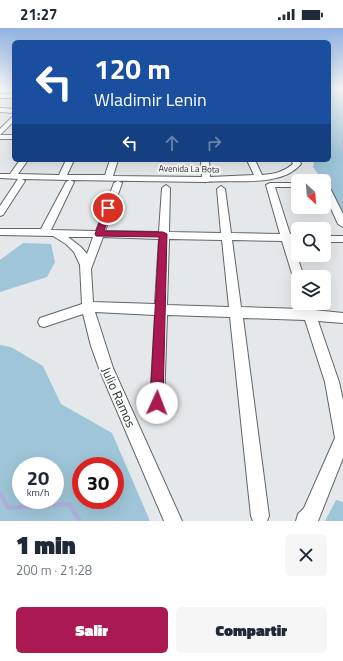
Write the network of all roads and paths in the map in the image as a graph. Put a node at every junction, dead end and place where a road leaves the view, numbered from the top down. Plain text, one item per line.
1 (12, 119) edge
2 (0, 133) edge
3 (0, 137) edge
4 (12, 137) edge
5 (22, 162) edge
6 (70, 162) edge
7 (113, 162) edge
8 (205, 162) edge
9 (252, 162) edge
10 (296, 162) edge
11 (0, 176) edge
12 (12, 176) junction
13 (108, 178) junction
14 (259, 178) junction
15 (66, 179) junction
16 (206, 180) junction
17 (21, 181) dead end
18 (118, 183) dead end
19 (291, 185) edge
20 (166, 188) dead end
21 (221, 189) dead end
22 (331, 198) edge
23 (0, 213) edge
24 (343, 224) edge
25 (0, 232) edge
26 (50, 234) junction
27 (99, 234) junction
28 (163, 234) junction
29 (225, 236) junction
30 (286, 238) junction
31 (291, 238) edge
32 (331, 239) edge
33 (343, 240) edge
34 (87, 267) junction
35 (296, 270) edge
36 (88, 307) junction
37 (160, 309) junction
38 (291, 310) edge
39 (308, 310) edge
40 (312, 310) edge
41 (236, 313) junction
42 (343, 318) edge
43 (44, 322) dead end
44 (157, 403) dead end
45 (260, 516) dead end
46 (173, 521) edge
47 (305, 521) edge

1 - 2 street
3 - 4 street
5 - 12 street
6 - 15 street
7 - 13 street
8 - 16 street
9 - 14 street
10 - 14 street, Avenida La Bota
11 - 12 street, Avenida La Bota
12 - 15 street, Avenida La Bota
13 - 15 street, Avenida La Bota
13 - 16 street, Avenida La Bota
14 - 16 street, Avenida La Bota
15 - 26 street
17 - 23 street
18 - 27 street, Julio Ramos
19 - 30 street
20 - 28 street
21 - 29 street
22 - 24 street
25 - 26 street
26 - 27 street
26 - 34 street, Julio Ramos
27 - 28 street
27 - 34 street, Julio Ramos
28 - 29 street
28 - 37 street
29 - 30 street
29 - 41 street
30 - 31 street
30 - 35 street
32 - 33 street
34 - 36 street, Julio Ramos
36 - 37 street
36 - 43 street
36 - 46 street, Julio Ramos
37 - 41 street
37 - 44 street
38 - 41 street
39 - 47 street
40 - 42 street
41 - 45 street

